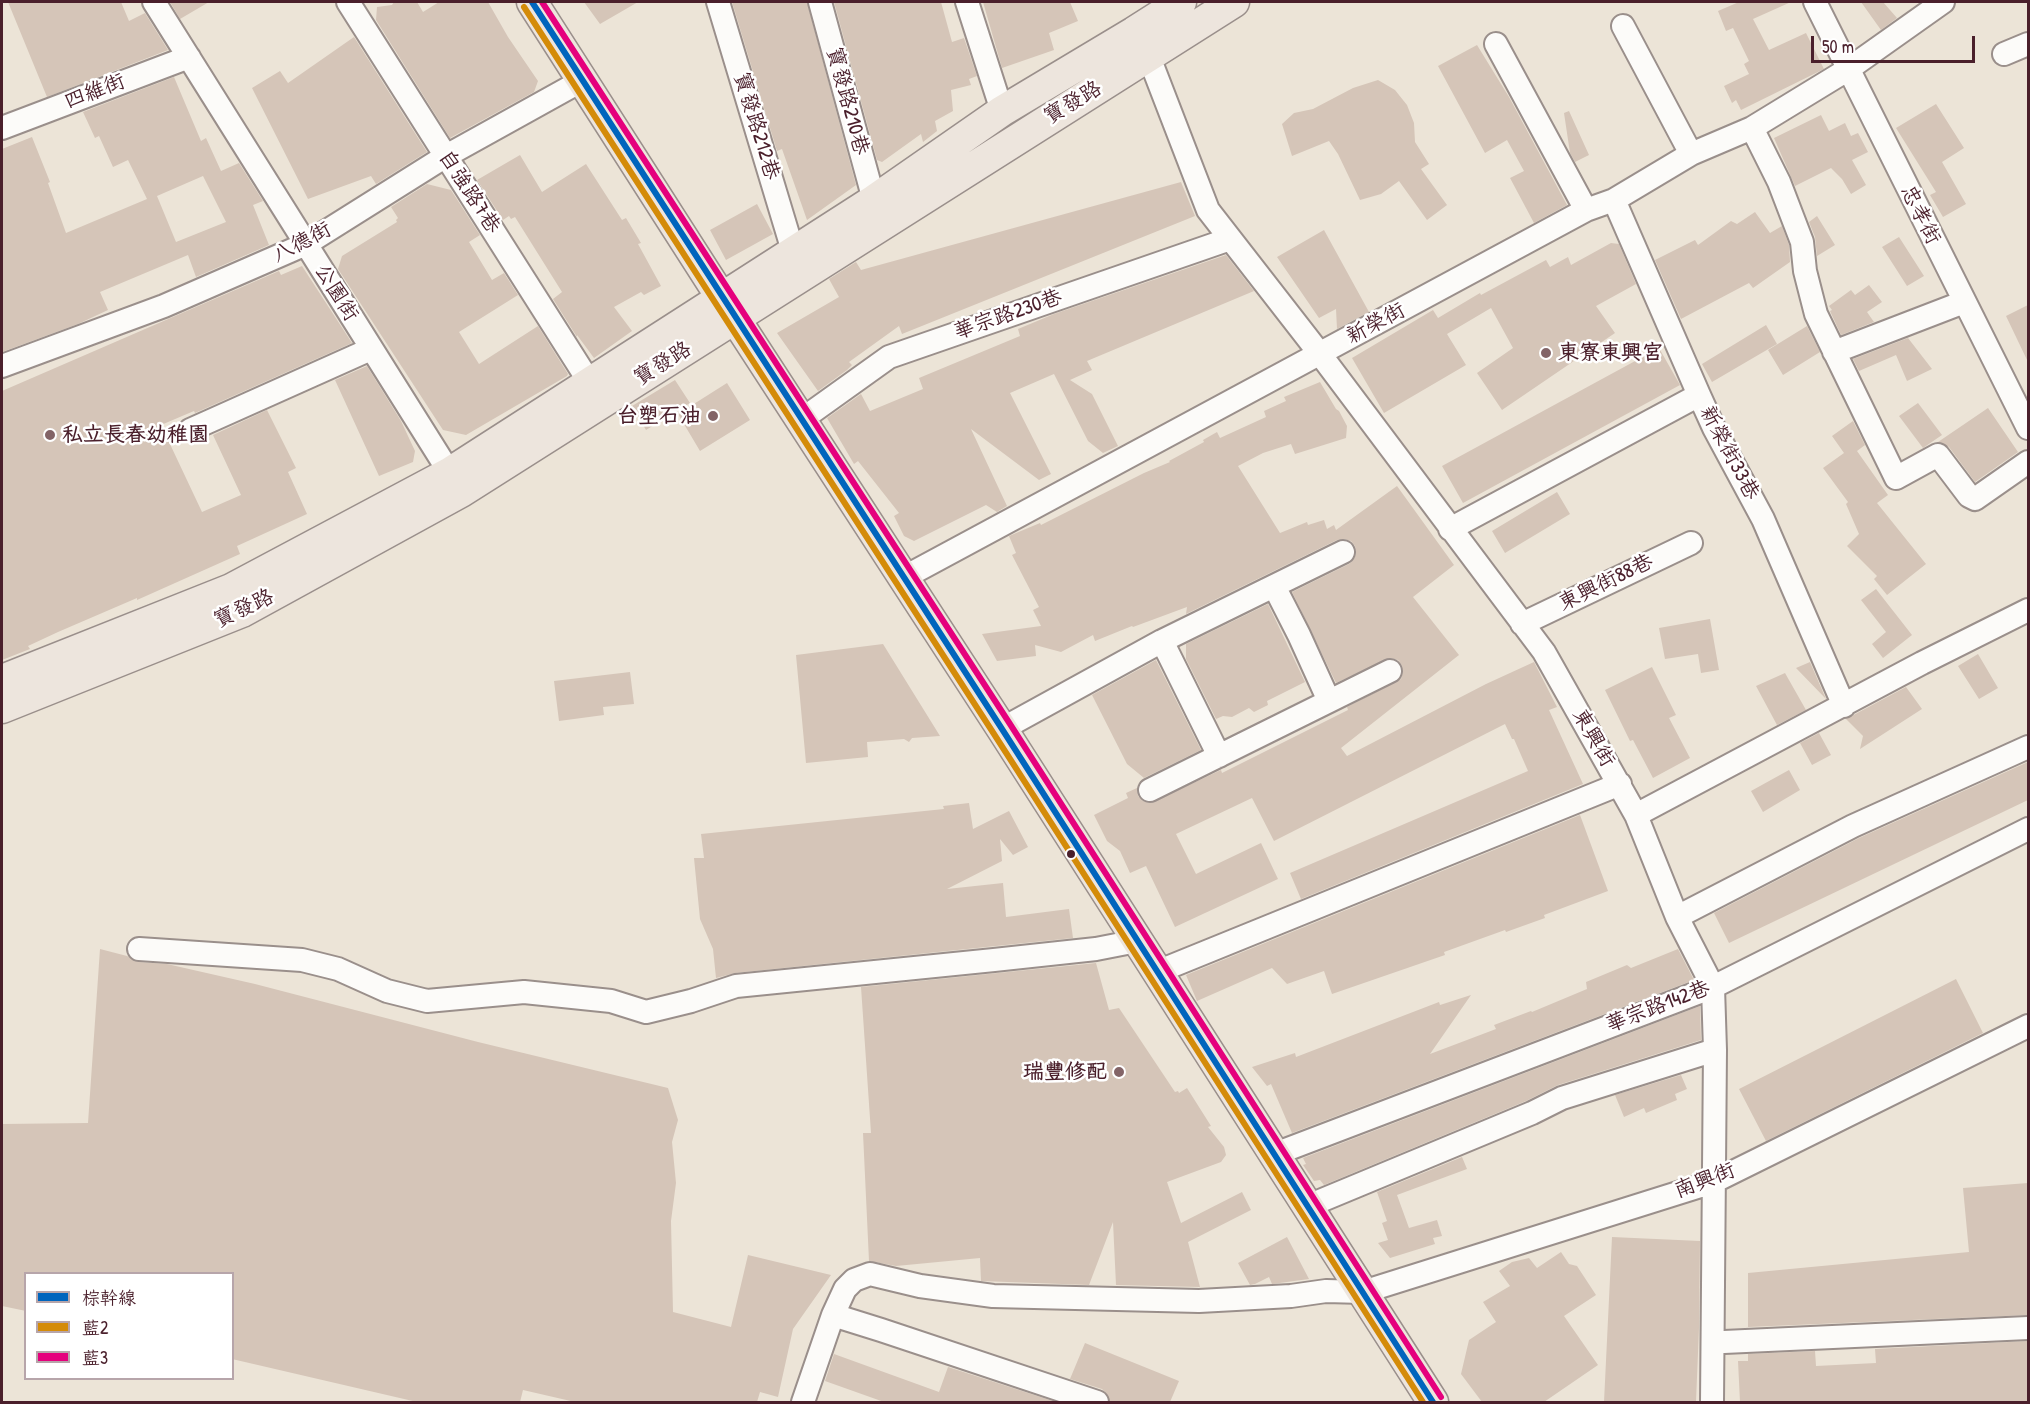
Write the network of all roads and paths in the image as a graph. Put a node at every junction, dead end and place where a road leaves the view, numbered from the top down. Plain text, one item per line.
1 (154, 2) edge
2 (348, 2) edge
3 (532, 2) edge
4 (718, 2) edge
5 (820, 2) edge
6 (968, 2) edge
7 (1181, 2) edge
8 (1234, 2) edge
9 (1815, 2) edge
10 (1943, 2) edge
11 (1623, 26) dead end
12 (1496, 44) dead end
13 (2028, 44) edge
14 (1141, 45) junction
15 (2004, 54) dead end
16 (189, 57) junction
17 (1847, 69) junction
18 (583, 80) junction
19 (1002, 111) junction
20 (2, 128) edge
21 (1752, 128) junction
22 (1691, 154) junction
23 (446, 156) junction
24 (874, 200) junction
25 (1614, 200) junction
26 (1586, 210) junction
27 (1230, 239) junction
28 (306, 244) junction
29 (793, 251) junction
30 (1964, 302) junction
31 (728, 307) junction
32 (371, 349) junction
33 (1834, 352) junction
34 (1320, 354) junction
35 (2, 366) edge
36 (590, 383) junction
37 (1698, 395) junction
38 (801, 420) junction
39 (2028, 428) edge
40 (190, 430) dead end
41 (2028, 462) edge
42 (455, 482) junction
43 (1450, 529) junction
44 (1691, 543) dead end
45 (1343, 552) dead end
46 (903, 578) junction
47 (1274, 586) junction
48 (2028, 610) edge
49 (1522, 624) junction
50 (1162, 641) junction
51 (1390, 671) dead end
52 (2, 680) edge
53 (1329, 701) junction
54 (1844, 706) junction
55 (2, 708) edge
56 (1002, 729) junction
57 (2028, 747) edge
58 (1219, 756) junction
59 (1620, 784) junction
60 (1150, 790) dead end
61 (1636, 814) junction
62 (2028, 829) edge
63 (1677, 917) junction
64 (1137, 942) junction
65 (139, 949) dead end
66 (1156, 972) junction
67 (1713, 987) junction
68 (2028, 1026) edge
69 (1715, 1050) junction
70 (1275, 1154) junction
71 (1713, 1182) junction
72 (1308, 1206) junction
73 (1363, 1292) junction
74 (833, 1315) junction
75 (2028, 1328) edge
76 (1713, 1341) junction
77 (803, 1402) edge
78 (1098, 1402) edge
79 (1433, 1402) edge
80 (1712, 1402) edge

1 - 16 street, 公園街
2 - 23 street, 自強路7巷
3 - 18 main road
4 - 29 street, 寶發路212巷
5 - 24 street, 寶發路210巷
6 - 19 street
7 - 14 main road, 寶發路
8 - 14 main road, 寶發路
9 - 17 street, 忠孝街
10 - 17 street, 新榮街
11 - 22 street
12 - 26 street
13 - 15 street
14 - 19 main road, 寶發路
14 - 27 street, 東興街
14 - 31 main road, 寶發路
16 - 20 street, 四維街
16 - 28 street, 公園街
17 - 21 street, 新榮街
17 - 30 street, 忠孝街
18 - 23 street, 八德街
18 - 31 main road
19 - 24 main road, 寶發路
21 - 22 street, 新榮街
21 - 33 street
22 - 25 street, 新榮街
23 - 28 street, 八德街
23 - 36 street, 自強路7巷
24 - 29 main road, 寶發路
25 - 26 street, 新榮街
25 - 37 street, 新榮街33巷
26 - 34 street, 新榮街
27 - 34 street, 東興街
27 - 38 street, 華宗路230巷
28 - 32 street, 公園街
28 - 35 street, 八德街
29 - 31 main road, 寶發路
30 - 33 street
30 - 39 street, 忠孝街
31 - 36 main road, 寶發路
31 - 38 main road
31 - 42 main road, 寶發路
32 - 40 street
32 - 42 street, 公園街
33 - 41 street
34 - 43 street, 東興街
34 - 46 street, 新榮街
36 - 42 main road, 寶發路
37 - 43 street
37 - 54 street, 新榮街33巷
38 - 46 main road
42 - 52 main road, 寶發路
42 - 55 main road, 寶發路
43 - 49 street, 東興街
44 - 49 street, 東興街88巷
45 - 47 street
46 - 56 main road
47 - 50 street
47 - 53 street
48 - 54 street
49 - 59 street, 東興街
50 - 56 street
50 - 58 street
51 - 53 street
53 - 58 street
54 - 61 street
56 - 64 main road
57 - 63 street
58 - 60 street
59 - 61 street, 東興街
59 - 66 street
61 - 63 street, 東興街
62 - 67 street, 華宗路142巷
63 - 67 street, 東興街
64 - 65 street
64 - 66 main road
66 - 70 main road
67 - 69 street, 東興街
67 - 70 street, 華宗路142巷
68 - 71 street, 南興街
69 - 71 street, 東興街
69 - 72 street
70 - 72 main road
71 - 73 street, 南興街
71 - 76 street, 東興街
72 - 73 main road
73 - 74 street, 南興街
73 - 79 main road
74 - 77 street, 南興街
74 - 78 street
75 - 76 street
76 - 80 street, 東興街

